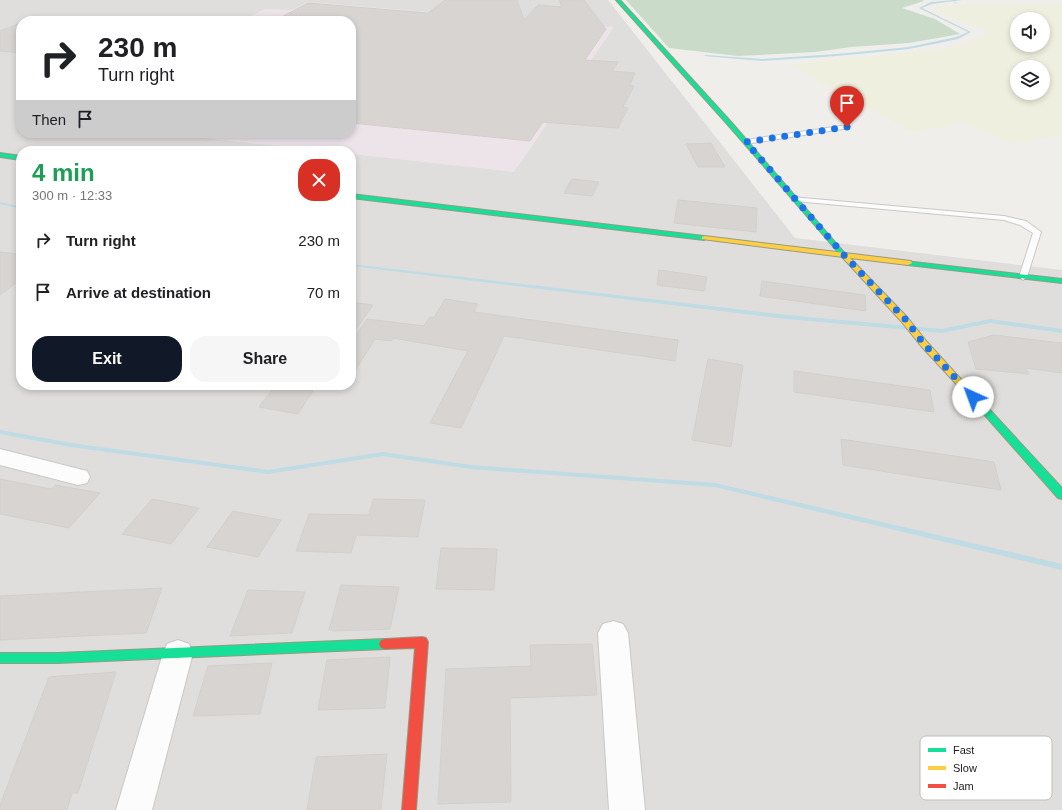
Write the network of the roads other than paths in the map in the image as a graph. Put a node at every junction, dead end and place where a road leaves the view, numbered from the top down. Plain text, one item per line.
1 (618, 0) edge
2 (847, 127) dead end
3 (746, 142) junction
4 (0, 155) edge
5 (16, 157) edge
6 (356, 197) edge
7 (795, 199) junction
8 (843, 254) junction
9 (1023, 277) junction
10 (1062, 282) edge
11 (0, 457) edge
12 (78, 477) dead end
13 (1062, 495) edge
14 (613, 633) dead end
15 (178, 653) junction
16 (0, 658) edge
17 (134, 810) edge
18 (409, 810) edge
19 (627, 810) edge

1 - 3 main road
2 - 3 lane
3 - 7 main road
4 - 5 main road
6 - 8 main road
7 - 8 main road
7 - 9 lane
8 - 9 main road
8 - 13 main road
9 - 10 main road
11 - 12 street
14 - 19 street
15 - 16 main road
15 - 17 street
15 - 18 main road

